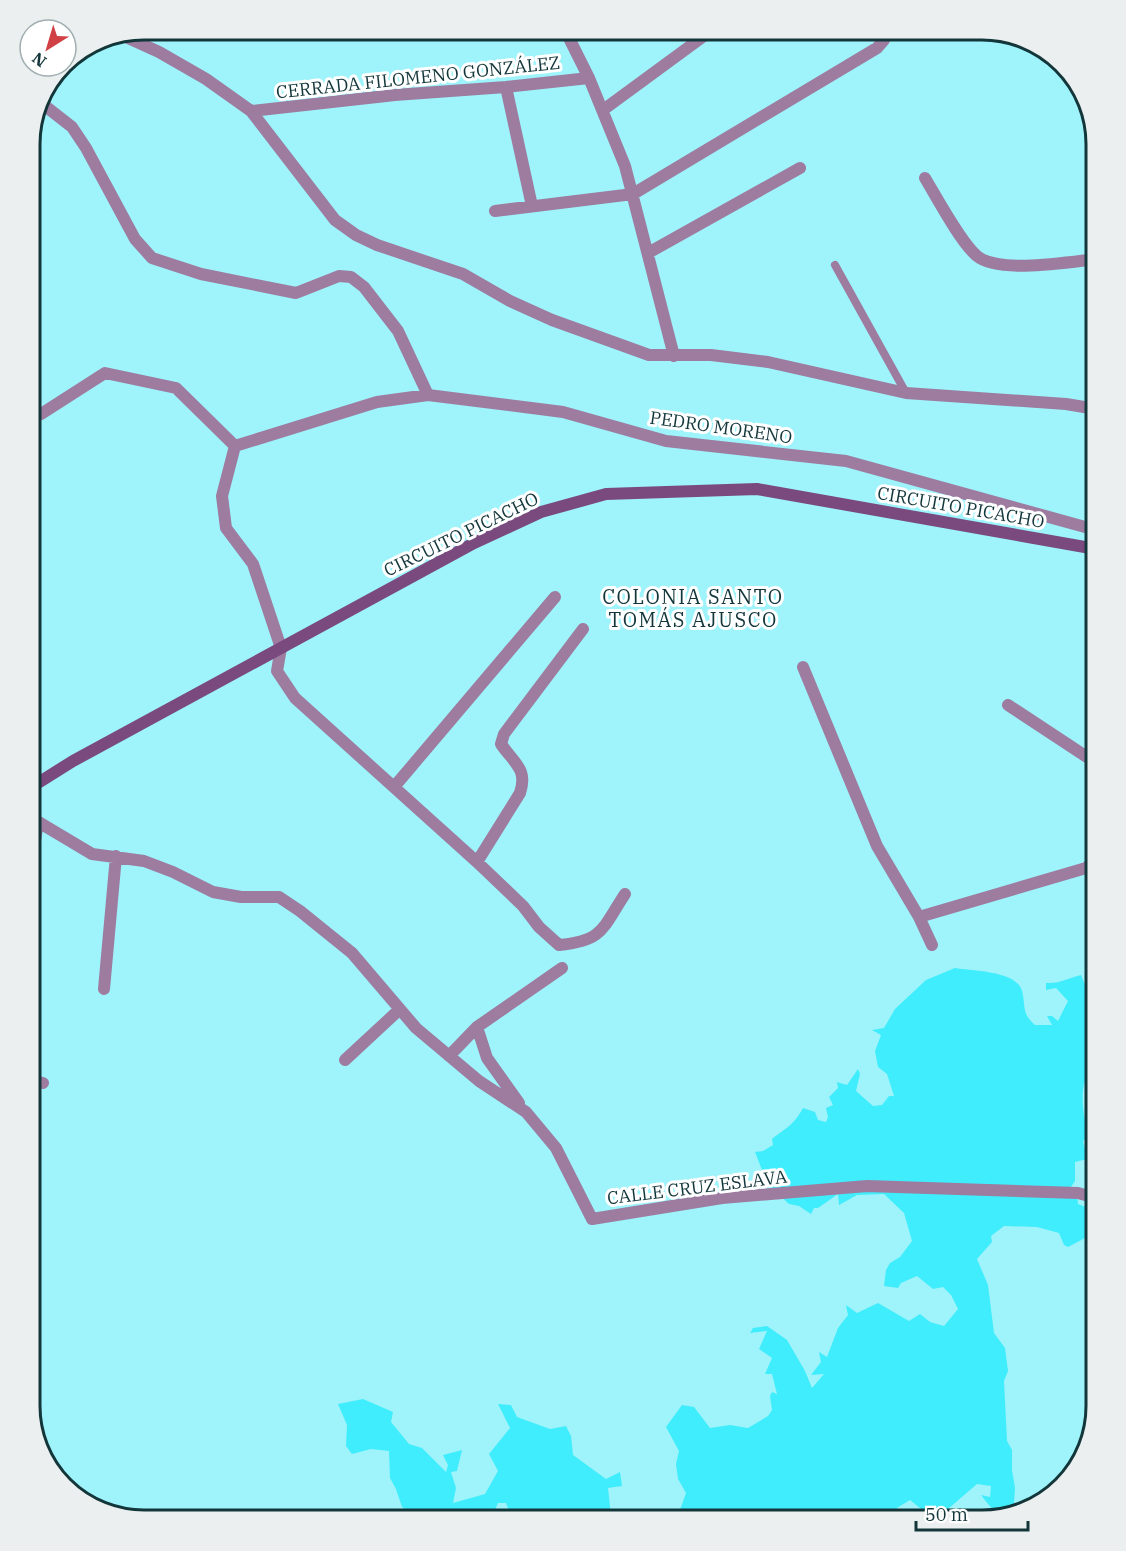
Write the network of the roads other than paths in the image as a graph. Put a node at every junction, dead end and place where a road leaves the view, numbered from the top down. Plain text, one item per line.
1 (136, 41) edge
2 (570, 41) edge
3 (697, 41) edge
4 (883, 41) edge
5 (589, 78) junction
6 (506, 87) junction
7 (47, 108) edge
8 (603, 110) junction
9 (250, 111) junction
10 (800, 168) dead end
11 (925, 178) dead end
12 (633, 194) junction
13 (532, 206) junction
14 (495, 211) dead end
15 (648, 253) junction
16 (1086, 261) edge
17 (835, 265) dead end
18 (674, 356) junction
19 (906, 393) junction
20 (428, 395) junction
21 (1086, 407) edge
22 (41, 414) edge
23 (235, 446) junction
24 (1086, 528) edge
25 (1086, 547) edge
26 (555, 597) dead end
27 (583, 629) dead end
28 (281, 648) junction
29 (803, 667) dead end
30 (1008, 705) dead end
31 (1086, 756) edge
32 (40, 781) edge
33 (394, 787) junction
34 (40, 824) edge
35 (116, 856) junction
36 (477, 862) junction
37 (1086, 868) edge
38 (625, 894) dead end
39 (919, 917) junction
40 (932, 945) dead end
41 (562, 968) dead end
42 (104, 989) dead end
43 (400, 1009) junction
44 (477, 1027) junction
45 (449, 1056) junction
46 (345, 1060) dead end
47 (526, 1112) junction
48 (1086, 1195) edge

1 - 9 street
2 - 5 street
3 - 8 street
4 - 12 street
5 - 6 street, CERRADA FILOMENO GONZÁLEZ
5 - 8 street
6 - 9 street, CERRADA FILOMENO GONZÁLEZ
6 - 13 street
7 - 20 street
8 - 12 street
9 - 18 street
10 - 15 street
11 - 16 street
12 - 13 street
12 - 15 street
13 - 14 street
15 - 18 street
17 - 19 lane
18 - 19 street
19 - 21 street
20 - 23 street, PEDRO MORENO
20 - 24 street, PEDRO MORENO
22 - 23 street
23 - 28 street
25 - 28 main road, CIRCUITO PICACHO
26 - 33 street
27 - 36 street
28 - 32 main road, CIRCUITO PICACHO
28 - 33 street
29 - 39 street
30 - 31 street
33 - 36 street
34 - 35 street, CALLE CRUZ ESLAVA
35 - 42 street
35 - 43 street, CALLE CRUZ ESLAVA
36 - 38 street
37 - 39 street
39 - 40 street
41 - 44 street
43 - 45 street, CALLE CRUZ ESLAVA
43 - 46 street
44 - 45 street
44 - 47 street
45 - 47 street, CALLE CRUZ ESLAVA
47 - 48 street, CALLE CRUZ ESLAVA

